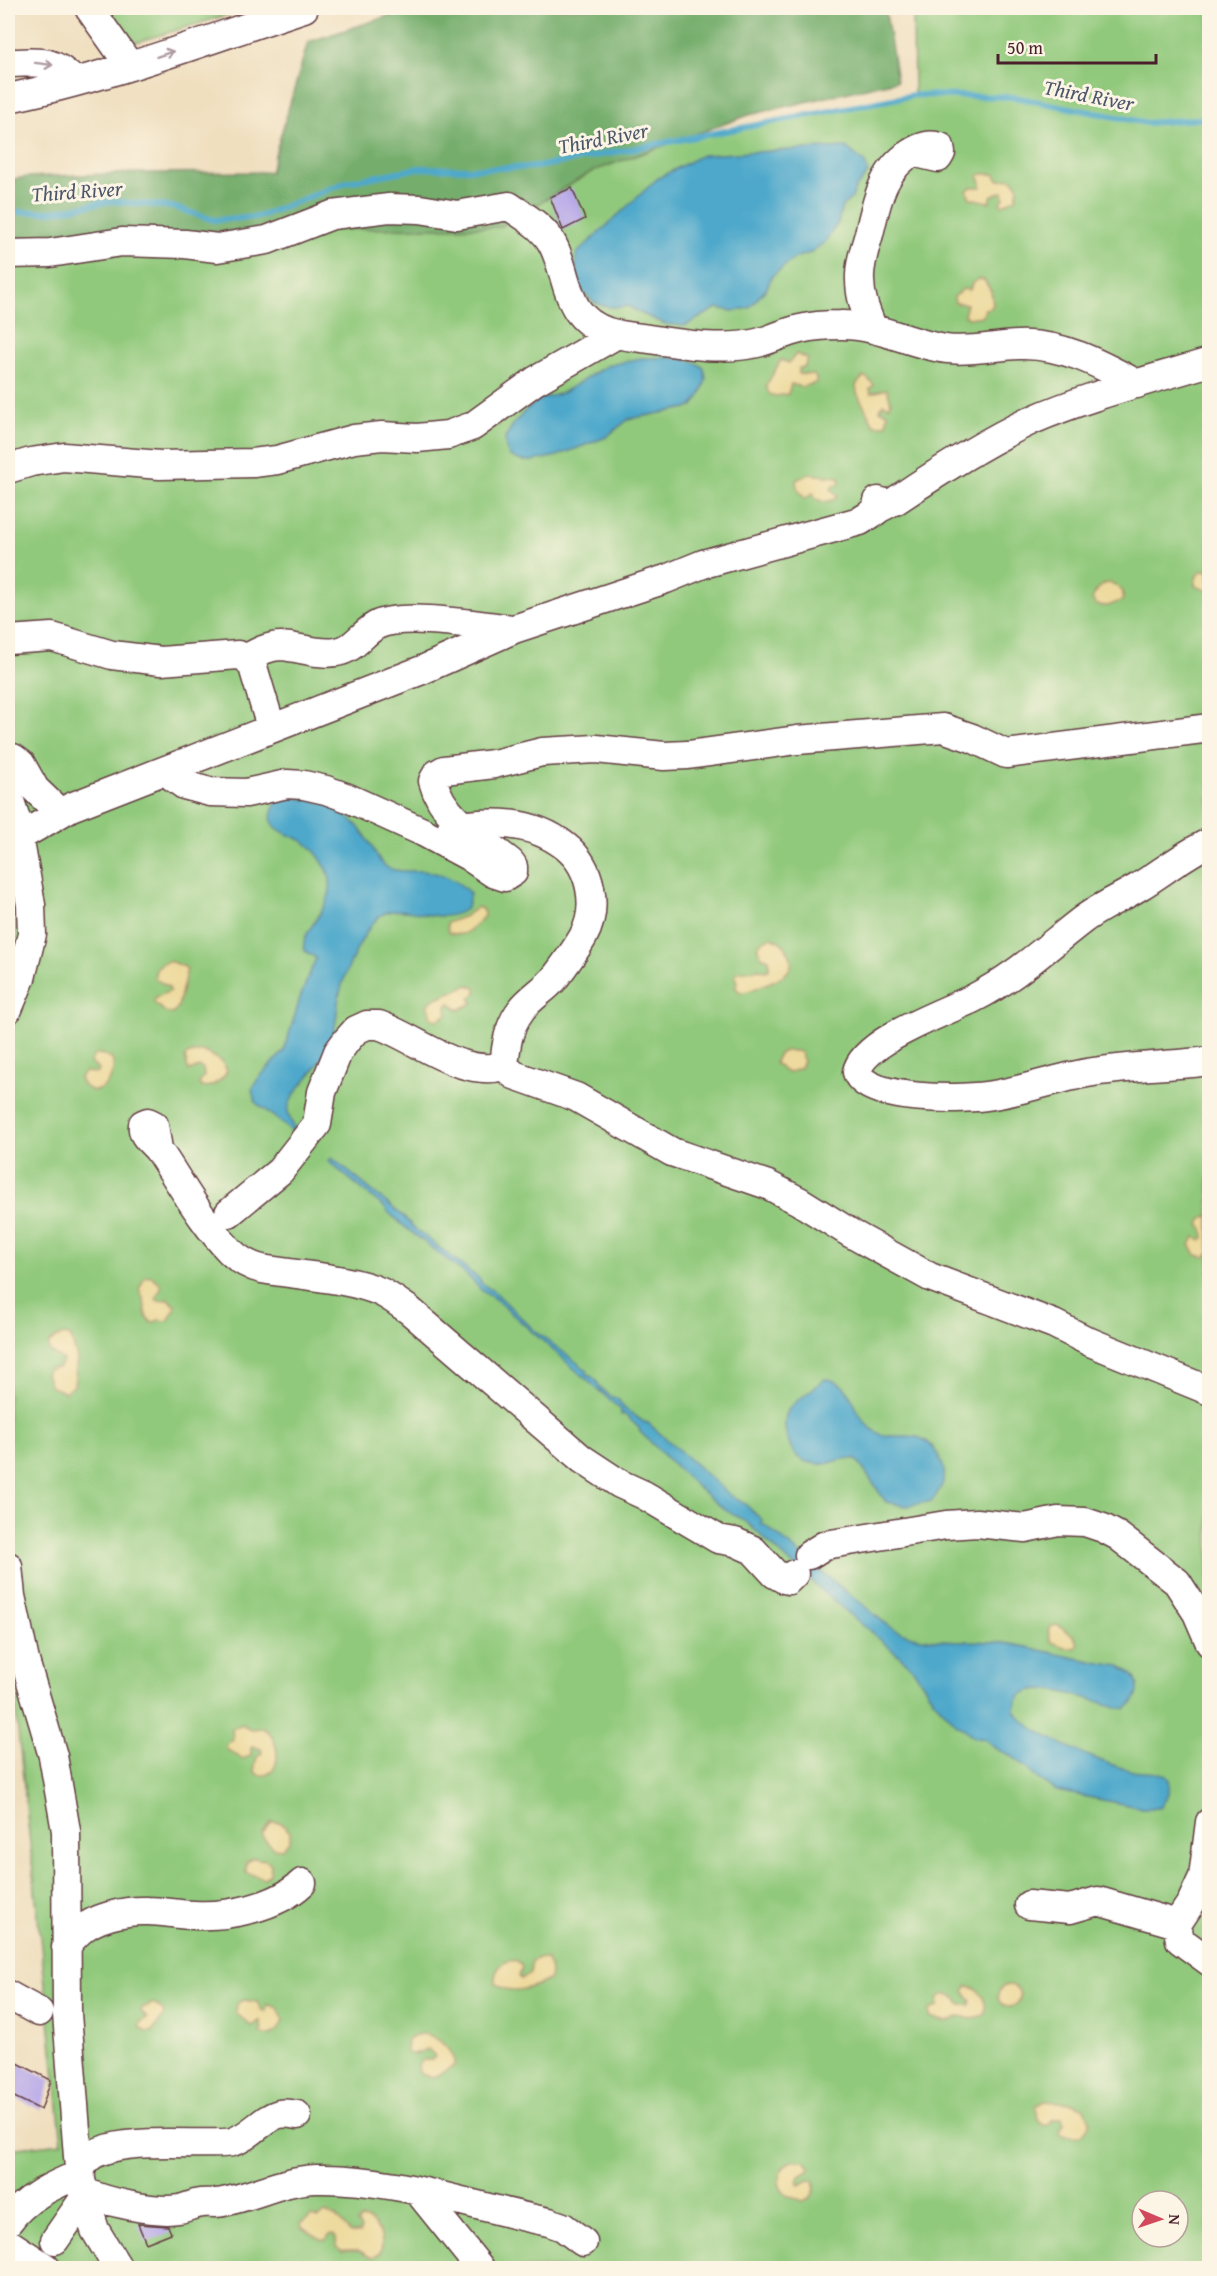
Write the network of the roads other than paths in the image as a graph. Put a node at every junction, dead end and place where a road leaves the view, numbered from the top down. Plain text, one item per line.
1 (89, 8) edge
2 (303, 8) edge
3 (8, 63) edge
4 (130, 66) junction
5 (74, 81) junction
6 (8, 98) edge
7 (912, 152) dead end
8 (8, 254) edge
9 (862, 327) junction
10 (1057, 330) dead end
11 (618, 334) junction
12 (1020, 345) junction
13 (1209, 362) edge
14 (1137, 384) junction
15 (8, 469) edge
16 (465, 636) junction
17 (8, 640) edge
18 (247, 658) junction
19 (271, 727) junction
20 (1209, 728) edge
21 (8, 758) edge
22 (165, 771) junction
23 (8, 795) edge
24 (60, 813) junction
25 (463, 826) junction
26 (423, 832) junction
27 (13, 838) edge
28 (1209, 842) edge
29 (8, 1009) edge
30 (1209, 1061) edge
31 (504, 1066) junction
32 (158, 1149) dead end
33 (229, 1213) dead end
34 (1209, 1391) edge
35 (8, 1566) edge
36 (1197, 1587) edge
37 (1209, 1643) edge
38 (1209, 1822) edge
39 (302, 1883) dead end
40 (1029, 1905) dead end
41 (1177, 1924) junction
42 (66, 1947) junction
43 (1209, 1962) edge
44 (8, 1995) edge
45 (39, 2012) dead end
46 (297, 2115) dead end
47 (82, 2184) junction
48 (418, 2192) junction
49 (222, 2203) junction
50 (8, 2222) edge
51 (174, 2226) dead end
52 (95, 2230) junction
53 (54, 2240) dead end
54 (583, 2242) dead end
55 (8, 2243) edge
56 (46, 2268) edge
57 (99, 2268) edge
58 (118, 2268) edge
59 (480, 2268) edge

1 - 4 street
4 -> 2 street
3 -> 5 street
4 - 5 street
5 - 6 street
7 - 9 street
8 - 11 street
9 - 11 street
9 - 12 street
10 - 12 street
11 - 15 street
12 - 14 street
13 - 14 street
14 - 16 street
16 - 18 street
16 - 19 street
17 - 18 street
18 - 19 street
19 - 22 street
20 - 25 street
21 - 24 street
22 - 24 street
22 - 26 street
23 - 27 street
24 - 27 street
25 - 26 street
25 - 26 street
25 - 31 street
27 - 29 street
28 - 30 street
31 - 33 street
31 - 34 street
32 - 36 street
35 - 42 street
36 - 37 street
38 - 41 street
39 - 42 street
40 - 41 street
41 - 43 street
42 - 47 street
44 - 45 street
46 - 47 street
47 - 49 street
47 - 50 street
47 - 52 street
47 - 53 street
48 - 49 street
48 - 54 street
48 - 59 street
49 - 51 street
52 - 57 street
52 - 58 street
55 - 56 street

